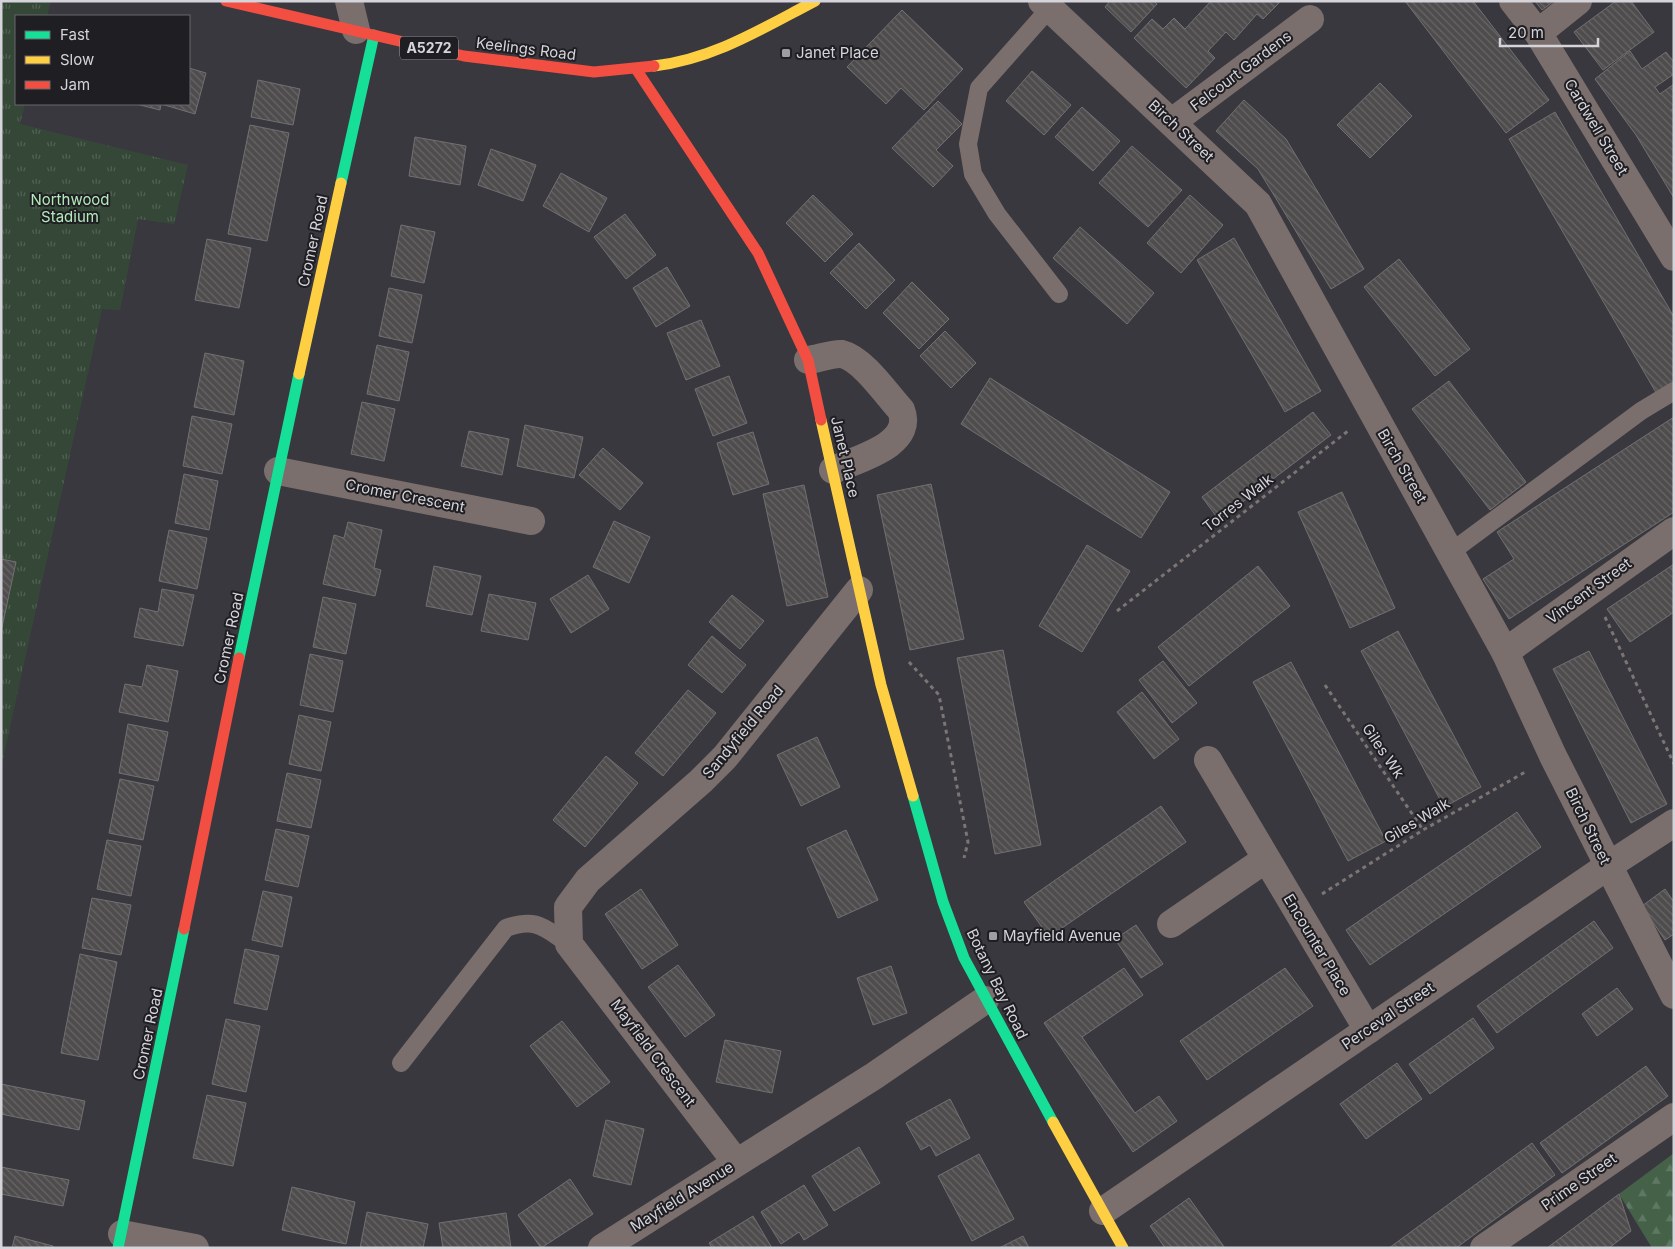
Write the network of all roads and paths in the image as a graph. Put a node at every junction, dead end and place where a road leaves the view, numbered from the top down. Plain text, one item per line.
1 (226, 1) edge
2 (349, 1) edge
3 (815, 1) edge
4 (1513, 1) edge
5 (1578, 1) edge
6 (1045, 5) edge
7 (274, 6) edge
8 (1310, 19) dead end
9 (365, 32) junction
10 (1538, 33) junction
11 (636, 69) junction
12 (1172, 122) junction
13 (1674, 256) edge
14 (1059, 294) dead end
15 (808, 360) junction
16 (1674, 391) edge
17 (1372, 412) junction
18 (833, 470) junction
19 (278, 471) junction
20 (531, 521) dead end
21 (1674, 531) edge
22 (1451, 552) junction
23 (1592, 589) junction
24 (859, 590) junction
25 (1117, 611) dead end
26 (1504, 652) junction
27 (905, 658) dead end
28 (881, 685) joint
29 (1325, 685) dead end
30 (1553, 756) junction
31 (1208, 760) dead end
32 (1674, 764) edge
33 (1674, 823) edge
34 (1423, 830) junction
35 (1266, 859) junction
36 (963, 860) dead end
37 (1608, 866) junction
38 (1296, 911) junction
39 (1171, 924) dead end
40 (569, 944) junction
41 (1674, 995) edge
42 (985, 1000) junction
43 (1368, 1030) junction
44 (401, 1063) dead end
45 (1674, 1116) edge
46 (736, 1162) junction
47 (1103, 1211) junction
48 (120, 1241) edge
49 (194, 1248) edge
50 (602, 1248) edge
51 (1123, 1248) edge
52 (1484, 1248) edge

1 - 7 street, Keelings Road / A5272
2 - 9 street
3 - 11 street, Keelings Road / A5272
4 - 10 street, Cardwell Street
5 - 10 street
6 - 12 street, Birch Street
6 - 14 lane
7 - 9 street, Keelings Road / A5272
8 - 12 street, Felcourt Gardens
9 - 11 street, Keelings Road / A5272
9 - 19 street, Cromer Road
10 - 13 street, Cardwell Street
11 - 15 street, Janet Place
12 - 17 street, Birch Street
15 - 18 street, Janet Place
15 - 18 street
16 - 22 lane
17 - 22 street, Birch Street
17 - 25 path, Torres Walk
18 - 24 street, Janet Place
19 - 20 street, Cromer Crescent
19 - 48 street, Cromer Road
21 - 23 street, Vincent Street
22 - 26 street, Birch Street
23 - 26 street, Vincent Street
23 - 32 path
24 - 28 street, Janet Place
24 - 40 street, Sandyfield Road
26 - 30 street, Birch Street
27 - 36 path
28 - 42 street, Botany Bay Road
29 - 34 path, Giles Wk
30 - 34 path, Giles Walk
30 - 37 street, Birch Street
31 - 35 street, Encounter Place
33 - 37 street, Perceval Street
34 - 38 path, Giles Walk
35 - 38 street, Encounter Place
35 - 39 street
37 - 41 street, Birch Street
37 - 43 street, Perceval Street
38 - 43 street, Encounter Place
40 - 44 lane
40 - 46 street, Mayfield Crescent
42 - 46 street, Mayfield Avenue
42 - 47 street, Botany Bay Road
43 - 47 street, Perceval Street
45 - 52 street, Prime Street
46 - 50 street, Mayfield Avenue
47 - 51 street, Botany Bay Road
48 - 49 street

